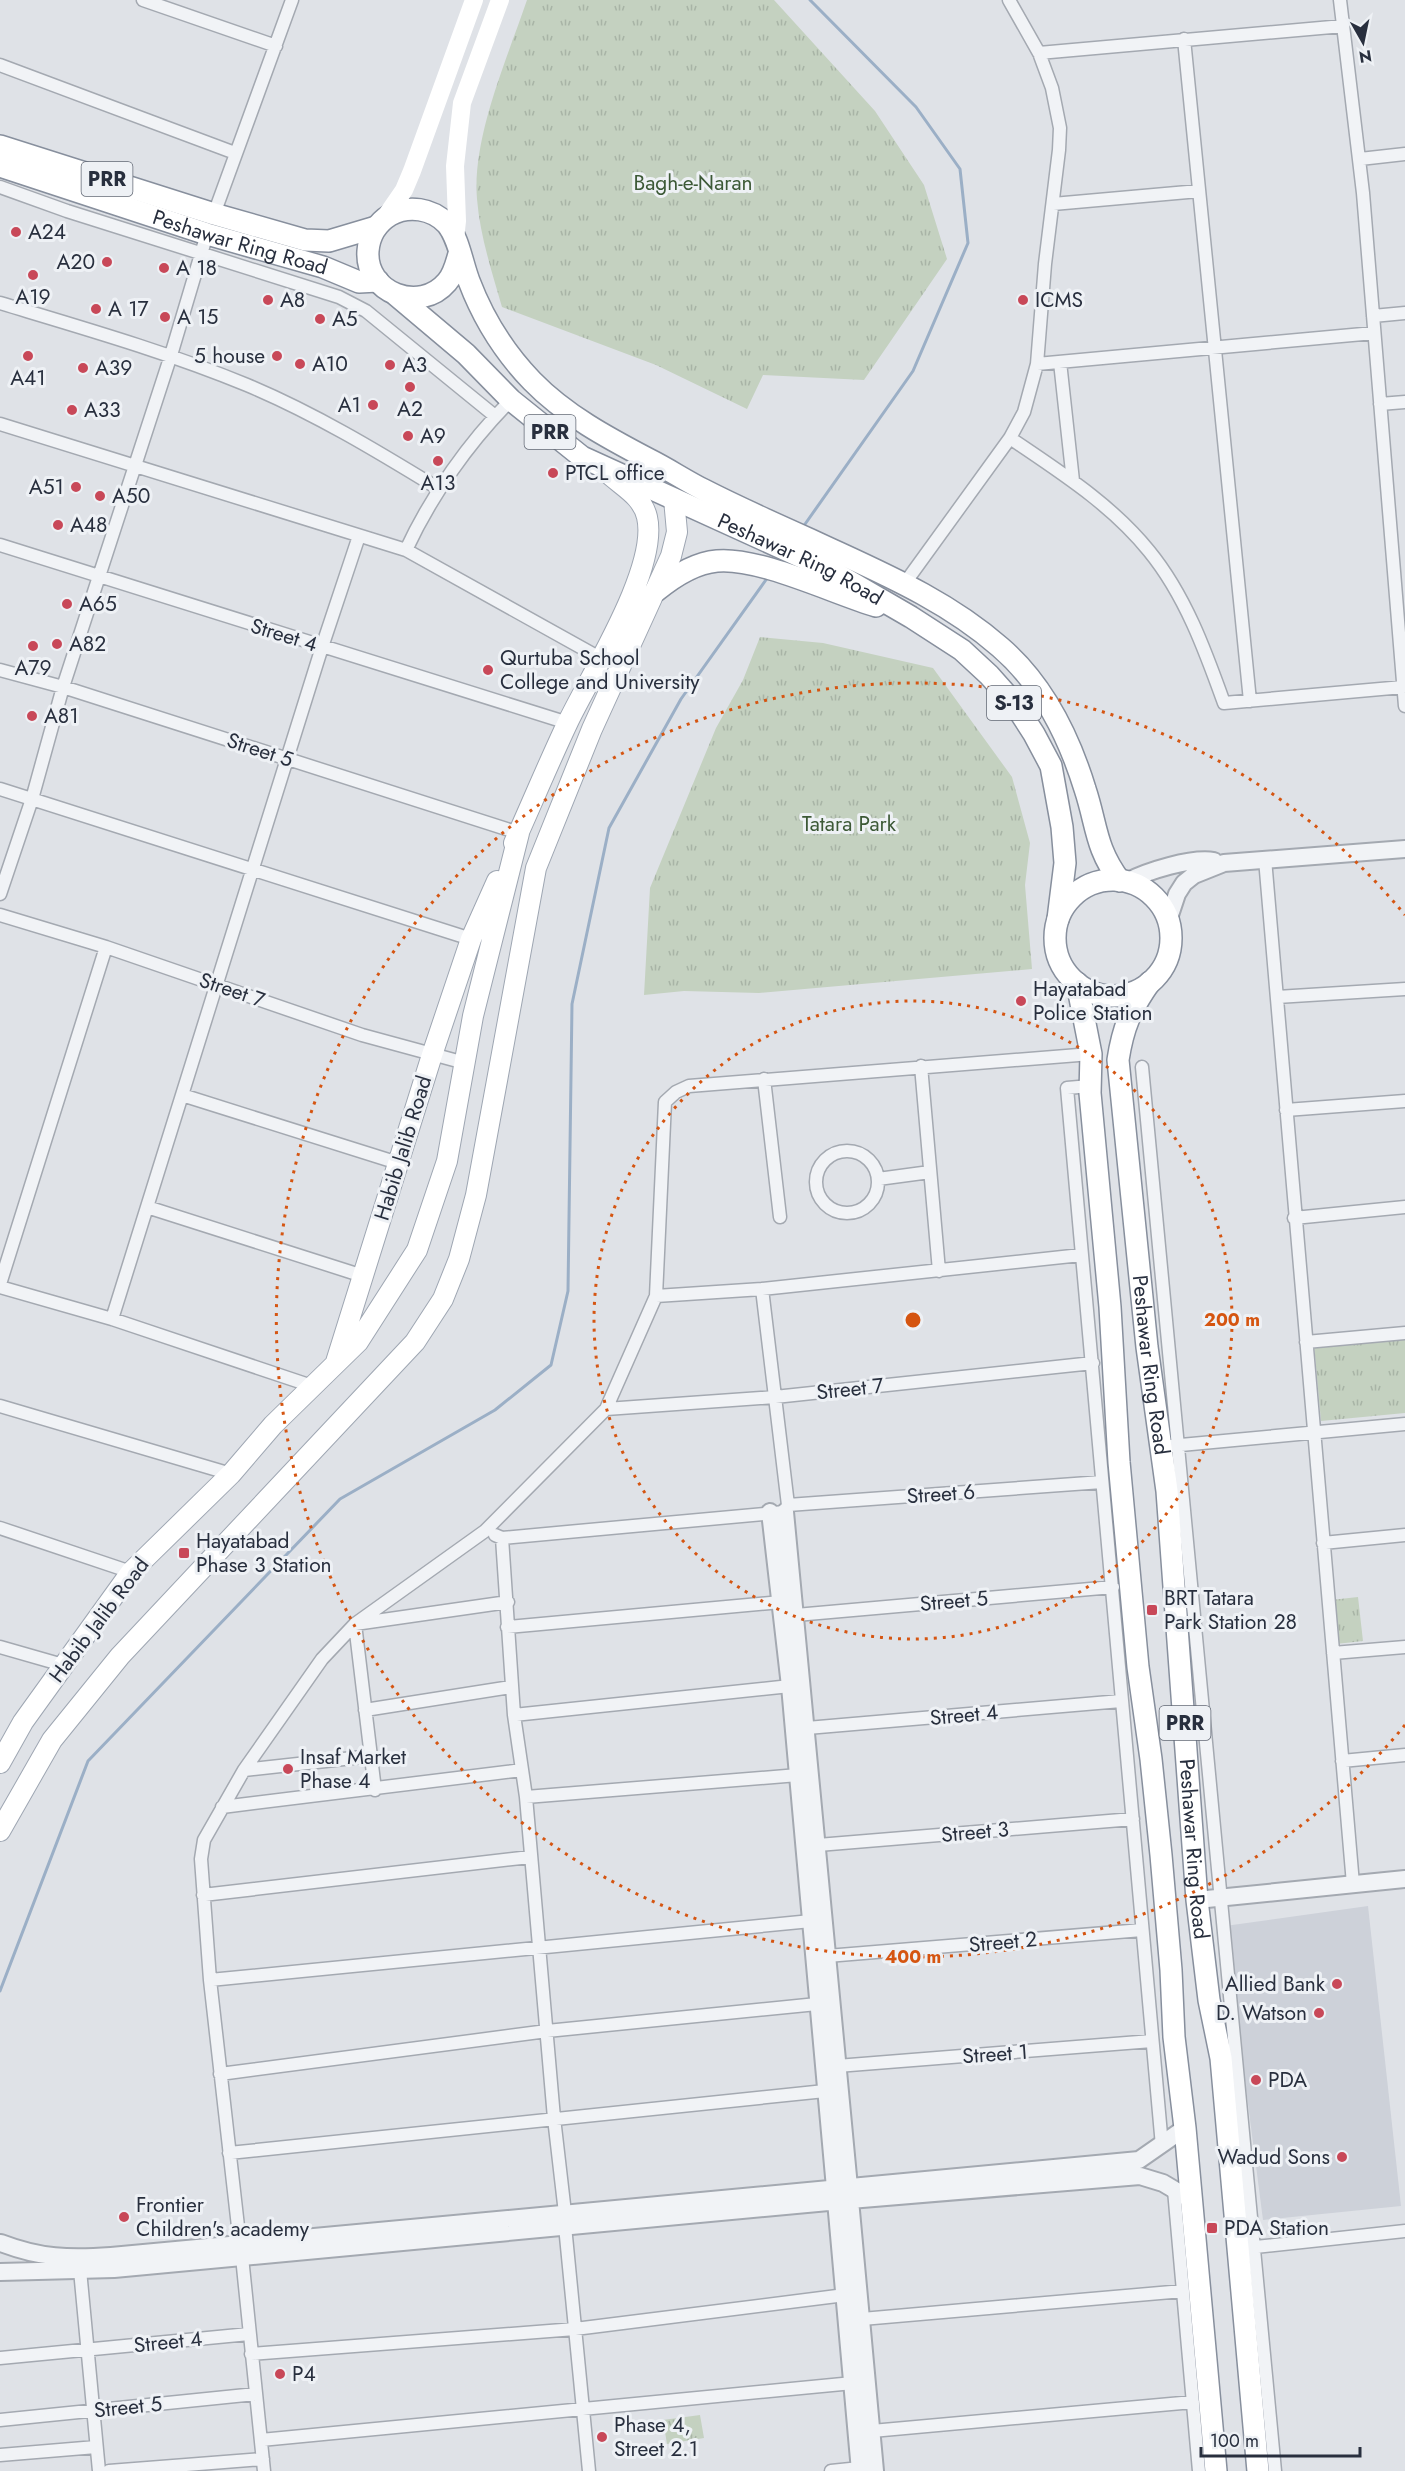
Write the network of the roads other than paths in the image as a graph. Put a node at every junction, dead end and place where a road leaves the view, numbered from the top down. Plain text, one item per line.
1 (143, 0) edge
2 (292, 0) edge
3 (474, 0) edge
4 (500, 0) edge
5 (1009, 0) edge
6 (1340, 0) edge
7 (1343, 26) junction
8 (1184, 39) junction
9 (276, 46) junction
10 (1039, 53) junction
11 (0, 65) edge
12 (0, 146) edge
13 (236, 153) junction
14 (1405, 154) edge
15 (1360, 159) junction
16 (0, 165) edge
17 (0, 187) edge
18 (1199, 191) junction
19 (1053, 204) junction
20 (214, 214) junction
21 (380, 223) junction
22 (204, 243) junction
23 (457, 246) junction
24 (378, 281) junction
25 (396, 295) junction
26 (0, 303) edge
27 (1405, 312) edge
28 (1373, 315) junction
29 (1374, 333) junction
30 (1214, 347) junction
31 (171, 355) junction
32 (1060, 362) junction
33 (1037, 364) junction
34 (511, 400) junction
35 (1405, 402) edge
36 (1380, 404) junction
37 (561, 408) junction
38 (495, 416) junction
39 (0, 424) edge
40 (1010, 438) junction
41 (134, 466) junction
42 (601, 467) junction
43 (1073, 481) junction
44 (439, 489) junction
45 (674, 499) junction
46 (736, 516) junction
47 (359, 536) junction
48 (0, 545) edge
49 (406, 550) junction
50 (830, 570) junction
51 (98, 576) junction
52 (904, 583) junction
53 (656, 591) junction
54 (322, 647) junction
55 (600, 658) junction
56 (0, 670) edge
57 (63, 687) junction
58 (1403, 687) junction
59 (1250, 702) junction
60 (1405, 706) edge
61 (568, 723) junction
62 (288, 759) junction
63 (0, 789) edge
64 (32, 799) junction
65 (519, 833) junction
66 (1405, 849) edge
67 (1265, 859) junction
68 (1224, 863) junction
69 (254, 868) junction
70 (1123, 881) junction
71 (506, 883) junction
72 (533, 885) junction
73 (0, 894) edge
74 (0, 915) edge
75 (1058, 919) junction
76 (1168, 921) junction
77 (471, 939) junction
78 (106, 947) junction
79 (1150, 982) junction
80 (1077, 983) junction
81 (217, 984) junction
82 (1405, 989) edge
83 (1277, 997) junction
84 (1091, 1054) junction
85 (432, 1055) junction
86 (465, 1063) junction
87 (921, 1066) junction
88 (1142, 1067) dead end
89 (764, 1079) junction
90 (1090, 1086) junction
91 (182, 1095) junction
92 (1405, 1101) edge
93 (1286, 1110) junction
94 (398, 1163) junction
95 (930, 1172) junction
96 (878, 1179) junction
97 (147, 1207) junction
98 (1405, 1207) edge
99 (780, 1217) dead end
100 (1294, 1218) junction
101 (1082, 1255) junction
102 (939, 1271) junction
103 (363, 1276) junction
104 (0, 1286) edge
105 (762, 1289) junction
106 (656, 1296) junction
107 (112, 1319) junction
108 (1405, 1333) edge
109 (1306, 1342) junction
110 (1093, 1363) junction
111 (336, 1364) junction
112 (312, 1386) junction
113 (776, 1397) junction
114 (0, 1406) edge
115 (606, 1409) junction
116 (1405, 1424) edge
117 (1314, 1432) junction
118 (1169, 1446) junction
119 (231, 1474) junction
120 (1102, 1482) junction
121 (781, 1510) junction
122 (0, 1528) edge
123 (485, 1531) junction
124 (1405, 1535) edge
125 (502, 1538) junction
126 (1323, 1543) junction
127 (131, 1572) junction
128 (1113, 1587) junction
129 (508, 1602) junction
130 (781, 1602) junction
131 (796, 1615) junction
132 (355, 1624) junction
133 (507, 1627) junction
134 (0, 1647) edge
135 (1405, 1647) edge
136 (1333, 1653) junction
137 (63, 1665) junction
138 (790, 1686) junction
139 (511, 1687) junction
140 (1121, 1701) junction
141 (365, 1710) junction
142 (514, 1715) junction
143 (807, 1728) junction
144 (1405, 1755) edge
145 (371, 1756) junction
146 (1342, 1761) junction
147 (0, 1763) edge
148 (244, 1770) junction
149 (522, 1770) junction
150 (798, 1775) junction
151 (375, 1790) junction
152 (526, 1797) junction
153 (807, 1802) junction
154 (222, 1807) junction
155 (1133, 1819) junction
156 (0, 1831) edge
157 (818, 1845) junction
158 (530, 1857) junction
159 (1405, 1879) edge
160 (1353, 1884) junction
161 (203, 1895) junction
162 (1219, 1897) junction
163 (1197, 1900) junction
164 (811, 1921) junction
165 (1142, 1930) junction
166 (538, 1949) junction
167 (827, 1956) junction
168 (210, 1980) junction
169 (817, 2004) junction
170 (547, 2031) junction
171 (1152, 2041) junction
172 (837, 2066) junction
173 (220, 2074) junction
174 (825, 2091) junction
175 (554, 2118) junction
176 (1185, 2128) junction
177 (1162, 2146) junction
178 (229, 2152) junction
179 (842, 2194) junction
180 (1182, 2195) junction
181 (565, 2219) junction
182 (1405, 2231) edge
183 (0, 2243) edge
184 (1246, 2248) junction
185 (241, 2251) junction
186 (0, 2267) edge
187 (81, 2270) junction
188 (0, 2272) edge
189 (1184, 2291) junction
190 (845, 2295) junction
191 (862, 2319) junction
192 (575, 2329) junction
193 (249, 2334) junction
194 (87, 2350) junction
195 (251, 2354) junction
196 (0, 2358) edge
197 (853, 2383) junction
198 (256, 2394) junction
199 (1193, 2402) junction
200 (583, 2410) junction
201 (93, 2411) junction
202 (0, 2420) edge
203 (872, 2431) junction
204 (261, 2440) junction
205 (96, 2447) junction
206 (0, 2455) edge
207 (263, 2465) edge
208 (1261, 2469) edge
209 (865, 2470) edge
210 (99, 2471) edge
211 (110, 2471) edge
212 (589, 2471) edge
213 (831, 2471) edge
214 (1212, 2471) edge

1 - 9 street
2 - 9 street
3 - 21 main road
4 - 23 main road
5 - 10 street
6 - 7 street
7 - 8 street
7 - 15 street
8 - 10 street
8 - 18 street
9 - 13 street
10 - 19 street
11 - 13 street
12 - 20 highway, Peshawar Ring Road / PRR
13 - 20 street
14 - 15 street
15 - 28 street
16 - 22 highway, Peshawar Ring Road / PRR
17 - 22 street
18 - 19 street
18 - 30 street
19 - 33 street
20 - 21 highway, Peshawar Ring Road / PRR
21 - 23 highway
21 - 24 highway
22 - 24 highway, Peshawar Ring Road / PRR
22 - 31 street
22 - 38 street
23 - 25 highway
23 - 37 highway, Peshawar Ring Road / PRR
24 - 25 highway
25 - 34 highway, Peshawar Ring Road / PRR
26 - 31 street
27 - 28 street
28 - 29 street
29 - 30 street
29 - 36 street
30 - 32 street
30 - 59 street
31 - 41 street
31 - 44 street
32 - 33 street
32 - 43 street
33 - 40 street
34 - 38 street
34 - 42 highway, Peshawar Ring Road / PRR
35 - 36 street
36 - 58 street
37 - 45 highway
37 - 46 highway, Peshawar Ring Road / PRR
38 - 44 street
39 - 41 street
40 - 43 street
40 - 52 street
41 - 47 street
41 - 51 street
42 - 45 highway, Peshawar Ring Road / PRR
42 - 55 main road, Habib Jalib Road
43 - 59 street
44 - 49 street
45 - 46 highway, Peshawar Ring Road / PRR
45 - 53 main road
46 - 50 highway, Peshawar Ring Road
47 - 49 street
47 - 54 street
48 - 51 street, Street 4
49 - 55 street
50 - 52 highway, Peshawar Ring Road / S-13
50 - 53 highway
50 - 75 highway, Peshawar Ring Road / S-13
51 - 54 street, Street 4
51 - 57 street
52 - 70 highway, Peshawar Ring Road / S-13
53 - 72 main road
54 - 61 street, Street 4
54 - 62 street
55 - 61 main road, Habib Jalib Road
56 - 57 street, Street 5
57 - 62 street, Street 5
57 - 64 street
58 - 59 street
58 - 60 street
61 - 65 main road, Habib Jalib Road
62 - 65 street, Street 5
62 - 69 street
63 - 64 street
64 - 69 street
64 - 73 street
65 - 71 main road
65 - 77 main road, Habib Jalib Road
66 - 67 street
67 - 68 street
67 - 83 street
68 - 70 street
68 - 76 street
69 - 77 street
69 - 81 street
70 - 75 highway
70 - 76 highway
71 - 72 main road
71 - 86 main road
72 - 156 main road
74 - 78 street, Street 7
75 - 80 highway
76 - 79 highway
77 - 85 main road, Habib Jalib Road
78 - 81 street, Street 7
78 - 104 street
79 - 80 highway
79 - 118 highway, Peshawar Ring Road / PRR
80 - 84 highway, Peshawar Ring Road / PRR
81 - 85 street, Street 7
81 - 91 street
82 - 83 street
83 - 93 street
84 - 87 street
84 - 90 highway, Peshawar Ring Road / PRR
85 - 86 street, Street 7
85 - 94 main road, Habib Jalib Road
86 - 111 main road
87 - 89 street
87 - 95 street
88 - 118 street
89 - 99 street
89 - 106 street
90 - 101 street
90 - 176 highway, Peshawar Ring Road / PRR
91 - 94 street
91 - 97 street
92 - 93 street
93 - 100 street
94 - 103 main road, Habib Jalib Road
95 - 96 street
95 - 102 street
96 - 96 street
97 - 103 street
97 - 107 street
98 - 100 street
100 - 109 street
101 - 102 street
101 - 110 street
102 - 105 street
103 - 111 main road, Habib Jalib Road
104 - 107 street
105 - 106 street
105 - 113 street
106 - 115 street
107 - 112 street
108 - 109 street
109 - 117 street
110 - 113 street, Street 7
110 - 120 street
111 - 112 main road, Habib Jalib Road
112 - 119 main road, Habib Jalib Road
113 - 115 street, Street 7
113 - 121 street
114 - 119 street
115 - 123 street
116 - 117 street
117 - 118 street
117 - 126 street
118 - 162 street
118 - 163 highway, Peshawar Ring Road / PRR
119 - 127 main road, Habib Jalib Road
120 - 121 street, Street 6
120 - 128 street
121 - 125 street, Street 6
121 - 130 street
121 - 131 street
122 - 127 street
123 - 125 street
123 - 132 street
124 - 126 street
125 - 129 street
126 - 136 street
127 - 137 main road, Habib Jalib Road
128 - 131 street, Street 5
128 - 140 street
129 - 132 street
129 - 133 street
130 - 133 street
130 - 138 street
131 - 143 street
132 - 141 street
132 - 148 street
133 - 139 street
134 - 137 street
135 - 136 street
136 - 146 street
137 - 147 main road, Habib Jalib Road
138 - 142 street
138 - 150 street
139 - 141 street
139 - 142 street
140 - 143 street, Street 4
140 - 155 street
141 - 145 street
142 - 149 street
143 - 153 street
144 - 146 street
145 - 148 street
145 - 151 street
146 - 160 street
148 - 154 street
149 - 151 street
149 - 152 street
150 - 152 street
150 - 153 street
151 - 154 street
152 - 158 street
153 - 157 street
153 - 164 street
154 - 161 street
155 - 157 street, Street 3
155 - 165 street
157 - 167 street
158 - 161 street
158 - 166 street
159 - 160 street
160 - 162 street
161 - 168 street
162 - 163 street
162 - 184 street
163 - 184 highway, Peshawar Ring Road / PRR
164 - 166 street
164 - 169 street
165 - 167 street, Street 2
165 - 171 street
166 - 168 street
166 - 170 street
167 - 172 street
168 - 173 street
169 - 170 street
169 - 174 street
170 - 173 street
170 - 175 street
171 - 172 street, Street 1
171 - 177 street
172 - 179 street
173 - 178 street
174 - 175 street
174 - 179 street
175 - 178 street
175 - 181 street
176 - 177 street
176 - 180 highway, Peshawar Ring Road / PRR
177 - 179 street
178 - 185 street
179 - 180 street
179 - 181 street
179 - 190 street
179 - 191 street
180 - 189 street
180 - 214 highway, Peshawar Ring Road / PRR
181 - 185 street
181 - 192 street
182 - 184 street
183 - 185 street
183 - 186 street
184 - 208 highway, Peshawar Ring Road / PRR
185 - 187 street
185 - 193 street
187 - 188 street
187 - 194 street
189 - 191 street
189 - 199 street
190 - 192 street
190 - 197 street
191 - 203 street
192 - 195 street
192 - 200 street
193 - 194 street, Street 4
193 - 195 street
194 - 196 street, Street 4
194 - 201 street
195 - 198 street
197 - 200 street
197 - 209 street
198 - 201 street, Street 5
198 - 204 street
199 - 203 street
199 - 214 street
200 - 204 street
200 - 212 street
201 - 202 street, Street 5
201 - 205 street
203 - 209 street
204 - 207 street
205 - 206 street
205 - 210 street
207 - 211 street
209 - 213 street

